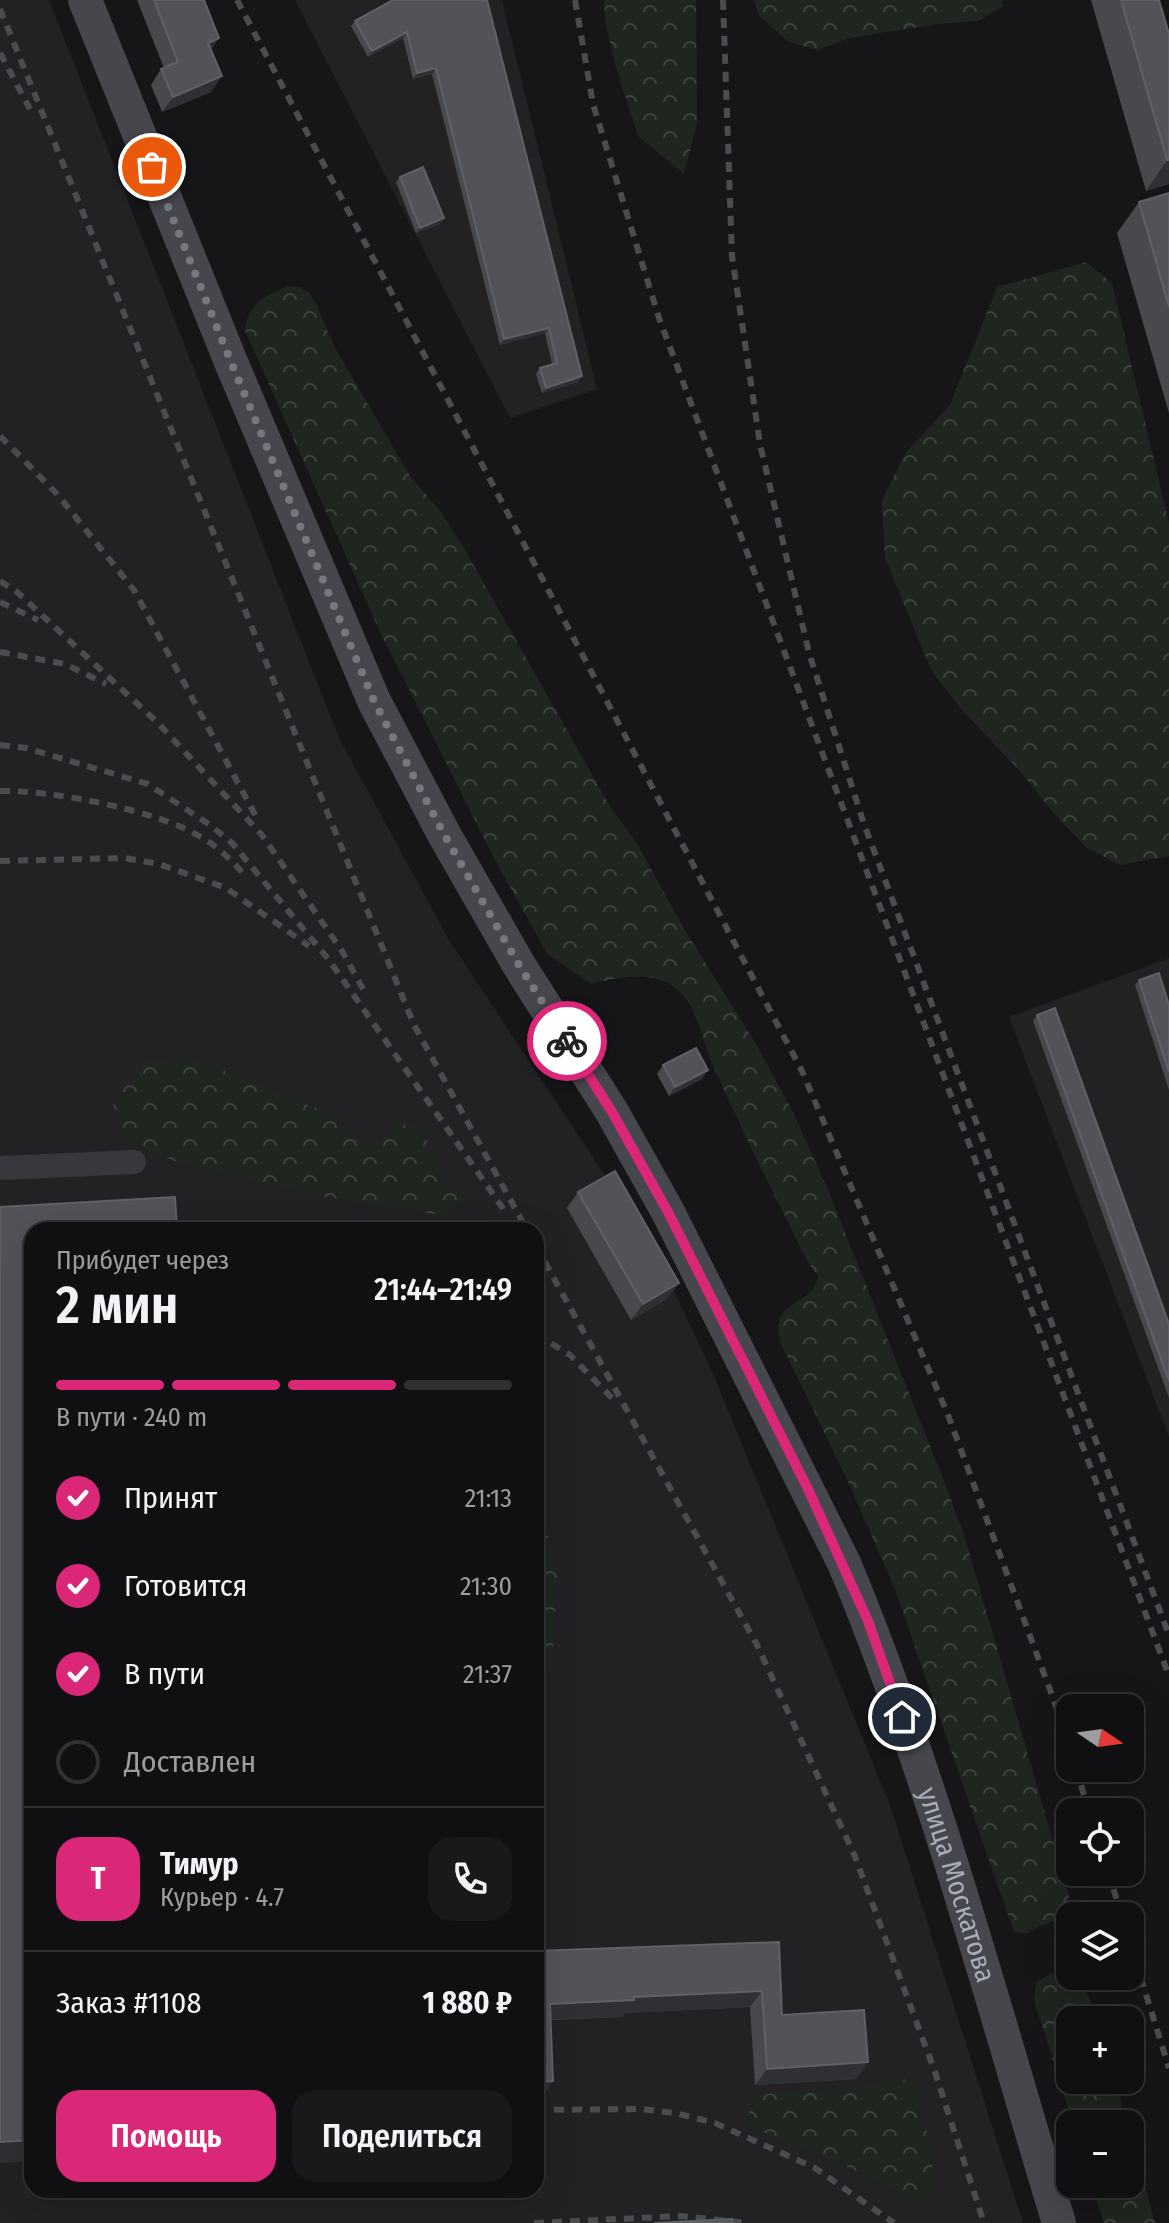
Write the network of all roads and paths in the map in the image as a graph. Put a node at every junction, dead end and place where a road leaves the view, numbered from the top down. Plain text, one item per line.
1 (85, 0) edge
2 (134, 1162) dead end
3 (0, 1168) edge
4 (1059, 2223) edge

1 - 4 main road, улица Москатова
2 - 3 street

